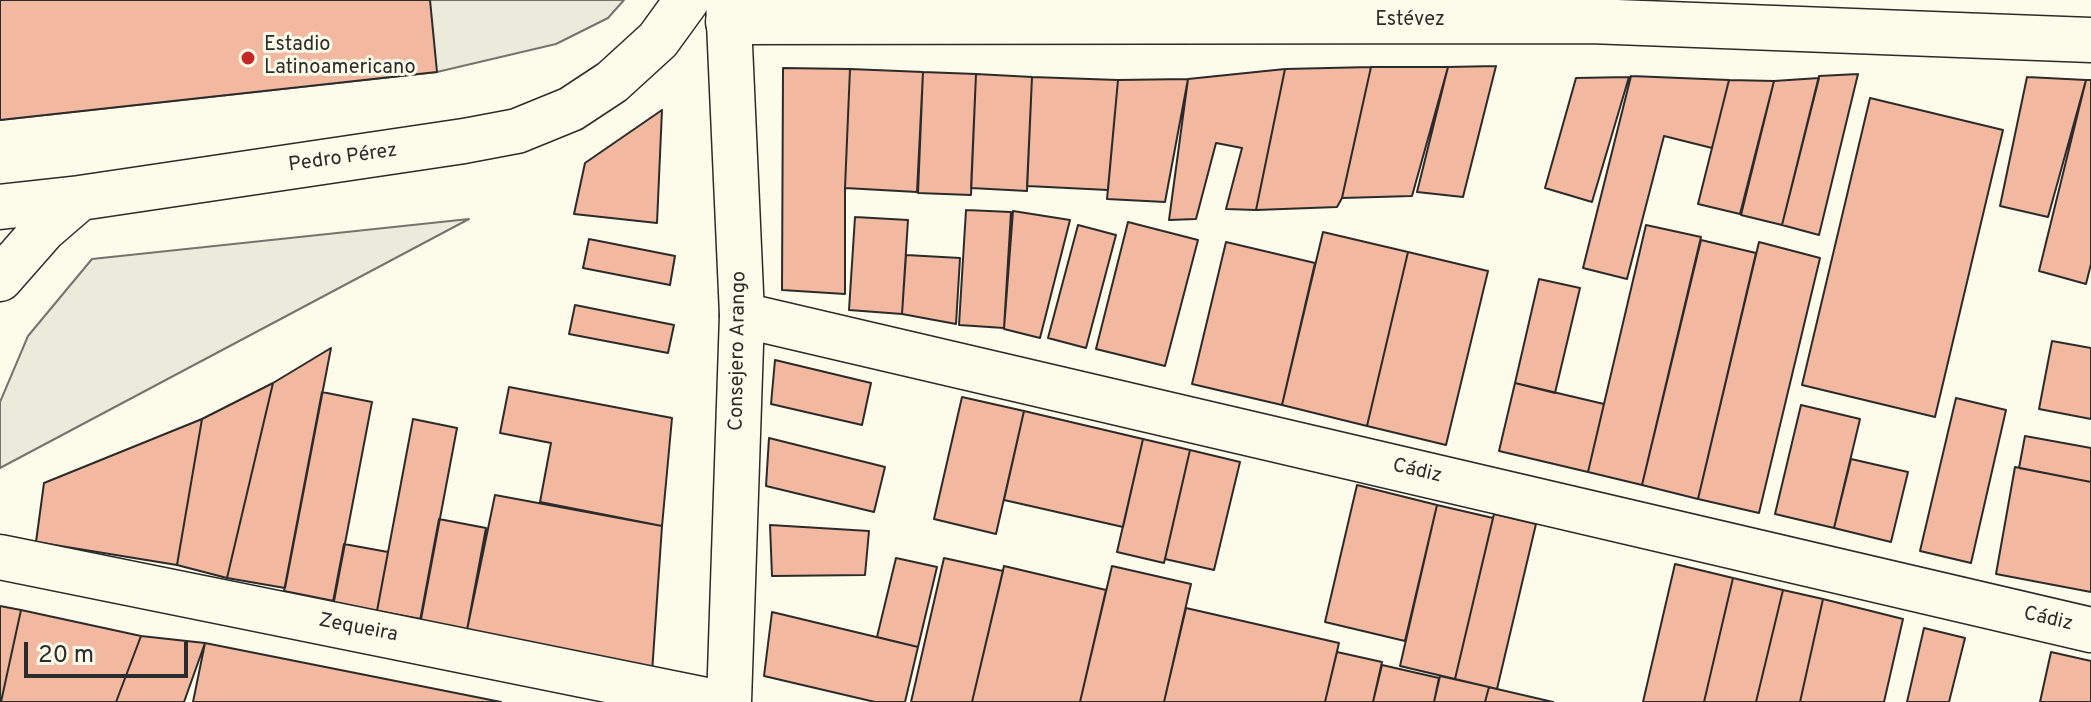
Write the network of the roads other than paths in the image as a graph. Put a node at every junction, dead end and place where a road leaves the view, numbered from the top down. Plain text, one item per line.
1 (687, 0) edge
2 (1590, 10) edge
3 (728, 11) edge
4 (658, 40) junction
5 (2091, 40) edge
6 (80, 198) junction
7 (0, 207) edge
8 (0, 279) edge
9 (742, 315) junction
10 (0, 557) edge
11 (2091, 630) edge
12 (716, 702) edge
13 (729, 702) edge

1 - 4 street, Pedro Pérez
2 - 3 street, Estévez
2 - 5 street, Estévez
3 - 4 street, Pedro Pérez
3 - 9 street, Consejero Arango
4 - 6 street, Pedro Pérez
6 - 7 street, Pedro Pérez
6 - 8 street
9 - 11 street, Cádiz
9 - 13 street, Consejero Arango
10 - 12 street, Zequeira

